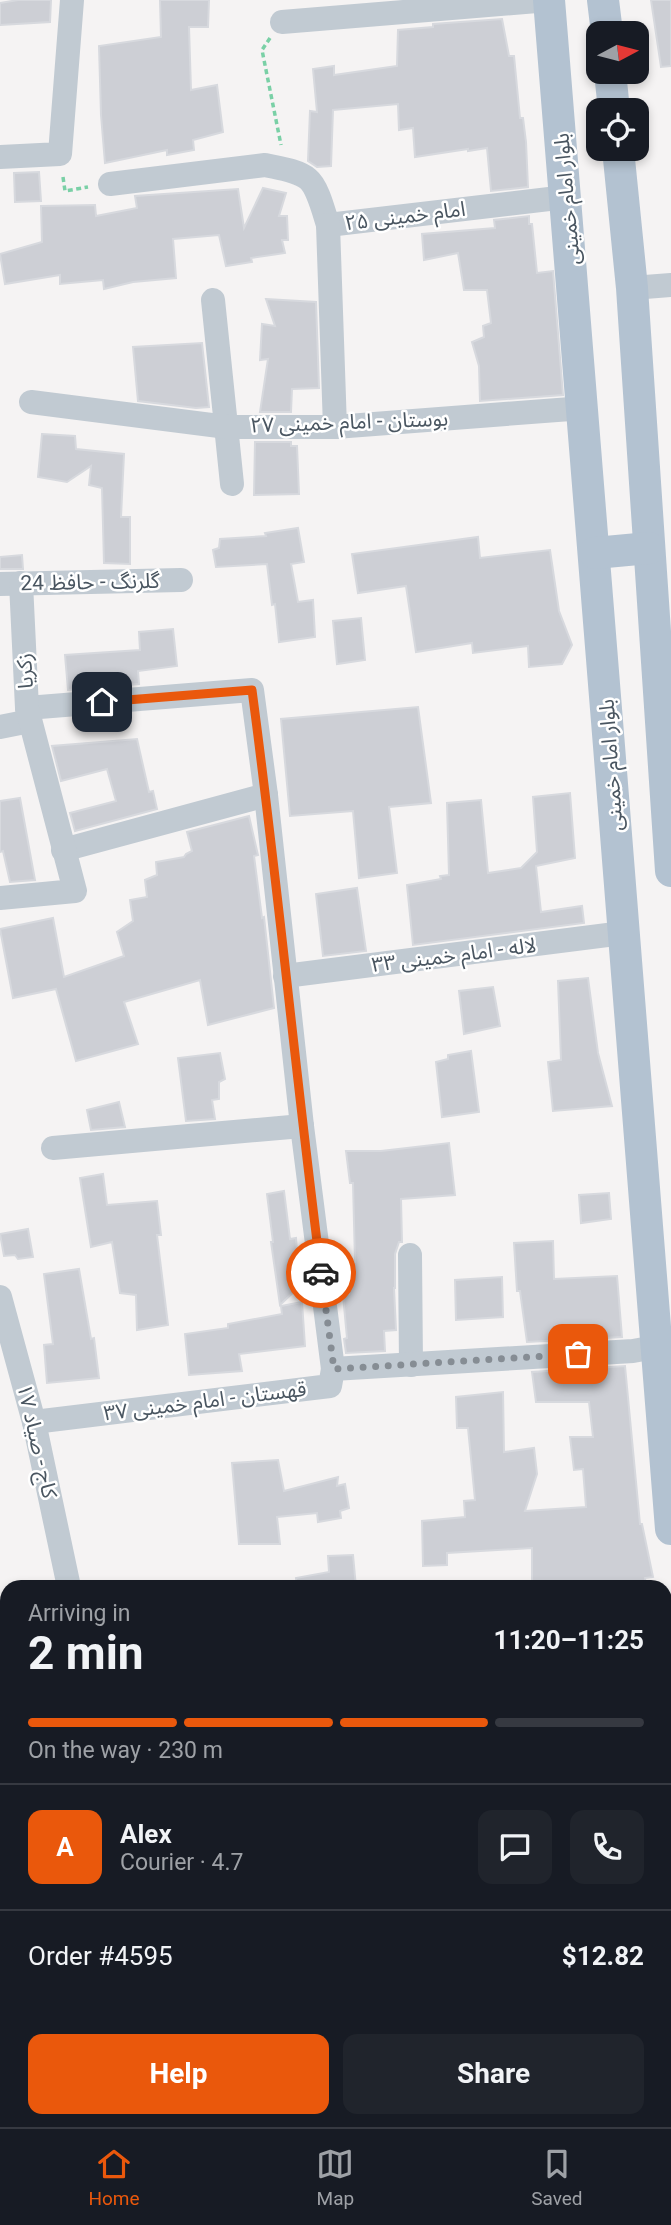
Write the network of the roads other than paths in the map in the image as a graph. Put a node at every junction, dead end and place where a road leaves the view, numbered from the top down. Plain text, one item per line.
1 (72, 0) edge
2 (549, 0) edge
3 (603, 0) edge
4 (606, 21) edge
5 (282, 22) road end
6 (0, 157) edge
7 (619, 161) edge
8 (110, 184) road end
9 (566, 197) junction
10 (328, 225) junction
11 (671, 285) edge
12 (632, 288) junction
13 (213, 300) dead end
14 (31, 401) dead end
15 (584, 408) junction
16 (226, 427) junction
17 (335, 427) junction
18 (232, 484) dead end
19 (649, 548) junction
20 (594, 553) junction
21 (181, 580) dead end
22 (10, 584) edge
23 (29, 715) junction
24 (0, 727) edge
25 (266, 795) junction
26 (670, 836) edge
27 (63, 850) junction
28 (671, 871) edge
29 (0, 898) edge
30 (624, 933) junction
31 (285, 976) junction
32 (302, 1126) junction
33 (53, 1148) dead end
34 (410, 1255) dead end
35 (0, 1297) edge
36 (655, 1347) junction
37 (411, 1365) junction
38 (334, 1369) junction
39 (34, 1422) junction
40 (671, 1530) edge
41 (68, 1580) edge

1 - 6 street
2 - 5 street
2 - 9 main road, بلوار امام خمینی
3 - 4 main road
7 - 12 main road
8 - 10 street, امام خمینی ۲۵
9 - 10 street, امام خمینی ۲۵
9 - 15 main road, بلوار امام خمینی
10 - 17 street
11 - 12 street
12 - 19 main road
13 - 16 street
14 - 16 street, بوستان - امام خمینی ۲۷
15 - 17 street, بوستان - امام خمینی ۲۷
15 - 20 main road, بلوار امام خمینی
16 - 17 street, بوستان - امام خمینی ۲۷
16 - 18 street
19 - 20 main road
19 - 26 main road
20 - 30 main road, بلوار امام خمینی
21 - 22 street, گلرنگ - حافظ 24
22 - 23 street, زکریا
23 - 24 street
23 - 25 street, زکریا
23 - 27 street
25 - 27 street
25 - 31 street, زکریا
26 - 28 main road
27 - 29 street
30 - 31 street, لاله - امام خمینی ۳۳
30 - 36 main road, بلوار امام خمینی
31 - 32 street, زکریا
32 - 33 street
32 - 38 street, زکریا
34 - 37 street
35 - 39 street, کاج - صیاد ۱۷
36 - 37 street, قهستان - امام خمینی ۳۷
36 - 40 main road, بلوار امام خمینی
37 - 38 street, قهستان - امام خمینی ۳۷
38 - 39 street, قهستان - امام خمینی ۳۷
39 - 41 street, کاج - صیاد ۱۷

